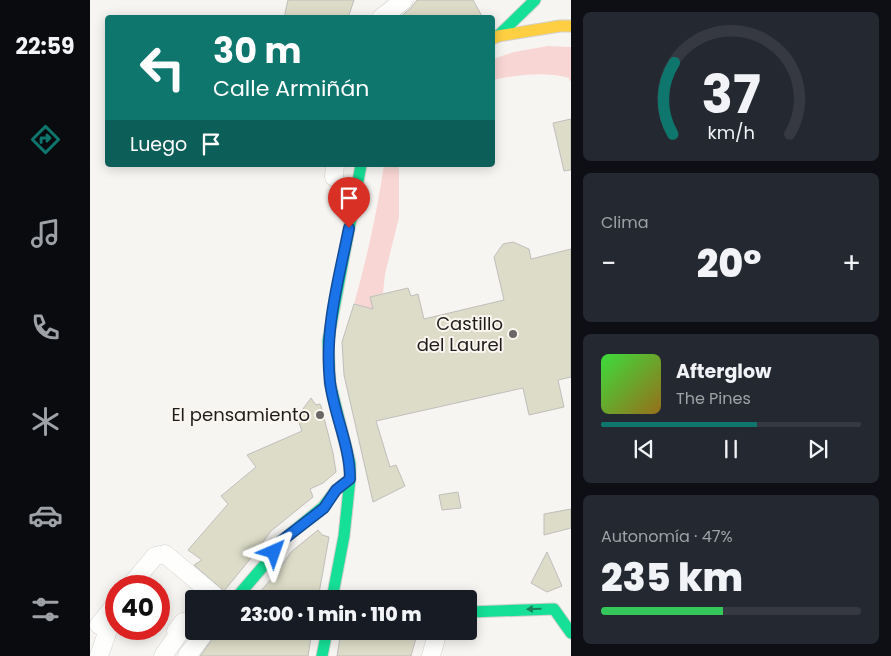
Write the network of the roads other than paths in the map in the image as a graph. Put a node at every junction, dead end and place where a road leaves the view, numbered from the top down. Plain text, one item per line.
1 (404, 0) edge
2 (535, 0) edge
3 (385, 15) edge
4 (571, 26) edge
5 (495, 36) edge
6 (495, 37) edge
7 (361, 167) edge
8 (350, 479) junction
9 (139, 575) edge
10 (208, 590) edge
11 (243, 590) edge
12 (334, 590) edge
13 (477, 612) edge
14 (105, 618) edge
15 (185, 624) edge
16 (105, 628) edge
17 (571, 633) edge
18 (105, 639) edge
19 (199, 640) edge
20 (325, 640) edge
21 (435, 640) edge
22 (99, 656) edge
23 (163, 656) edge
24 (187, 656) edge
25 (322, 656) edge
26 (431, 656) edge

1 - 3 street
2 - 5 street
4 - 6 street
7 - 8 street
8 - 11 street
8 - 12 street
9 - 10 street
17 -> 13 street
14 - 16 street
15 - 23 street
18 - 22 street
19 - 24 street
20 - 25 street
21 - 26 street

